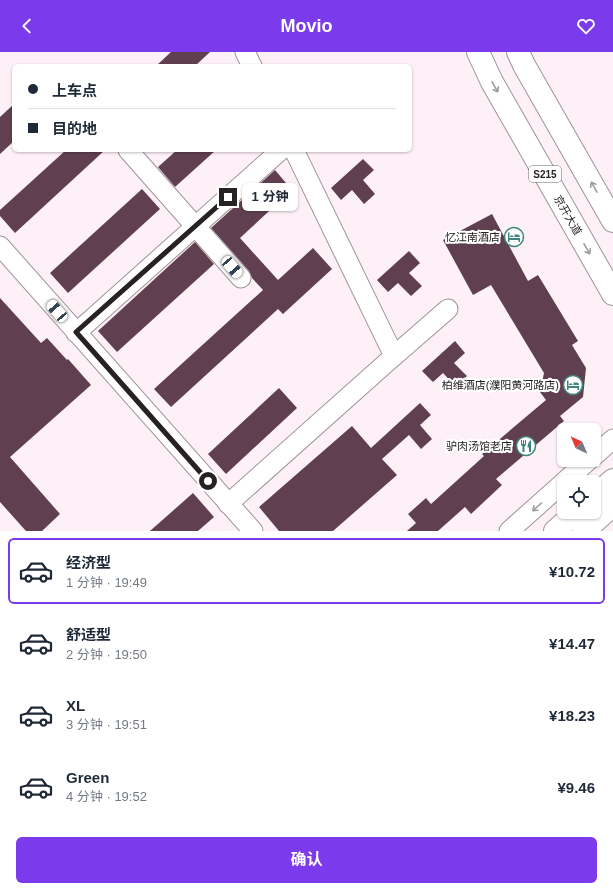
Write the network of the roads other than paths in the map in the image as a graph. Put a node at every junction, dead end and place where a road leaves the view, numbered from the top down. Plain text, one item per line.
1 (245, 52) edge
2 (478, 52) edge
3 (518, 52) edge
4 (251, 64) edge
5 (130, 152) edge
6 (279, 152) edge
7 (295, 152) edge
8 (613, 221) edge
9 (196, 226) junction
10 (0, 246) edge
11 (242, 278) dead end
12 (613, 294) edge
13 (448, 309) dead end
14 (76, 332) junction
15 (394, 356) junction
16 (613, 439) edge
17 (601, 450) edge
18 (581, 467) edge
19 (572, 475) edge
20 (613, 480) edge
21 (557, 488) edge
22 (601, 491) edge
23 (228, 504) junction
24 (613, 505) edge
25 (569, 519) edge
26 (253, 531) edge
27 (509, 531) edge
28 (555, 531) edge
29 (584, 531) edge

1 - 4 street
2 -> 12 main road, 京开大道 / S215
8 -> 3 main road
5 - 9 street
6 - 9 street
7 - 15 street
9 - 11 street
9 - 14 street
10 - 14 street
13 - 15 street
14 - 23 street
15 - 23 street
16 - 17 street
18 - 19 street
20 - 22 main road
21 -> 27 street
23 - 26 street
24 - 29 main road
25 - 28 main road

